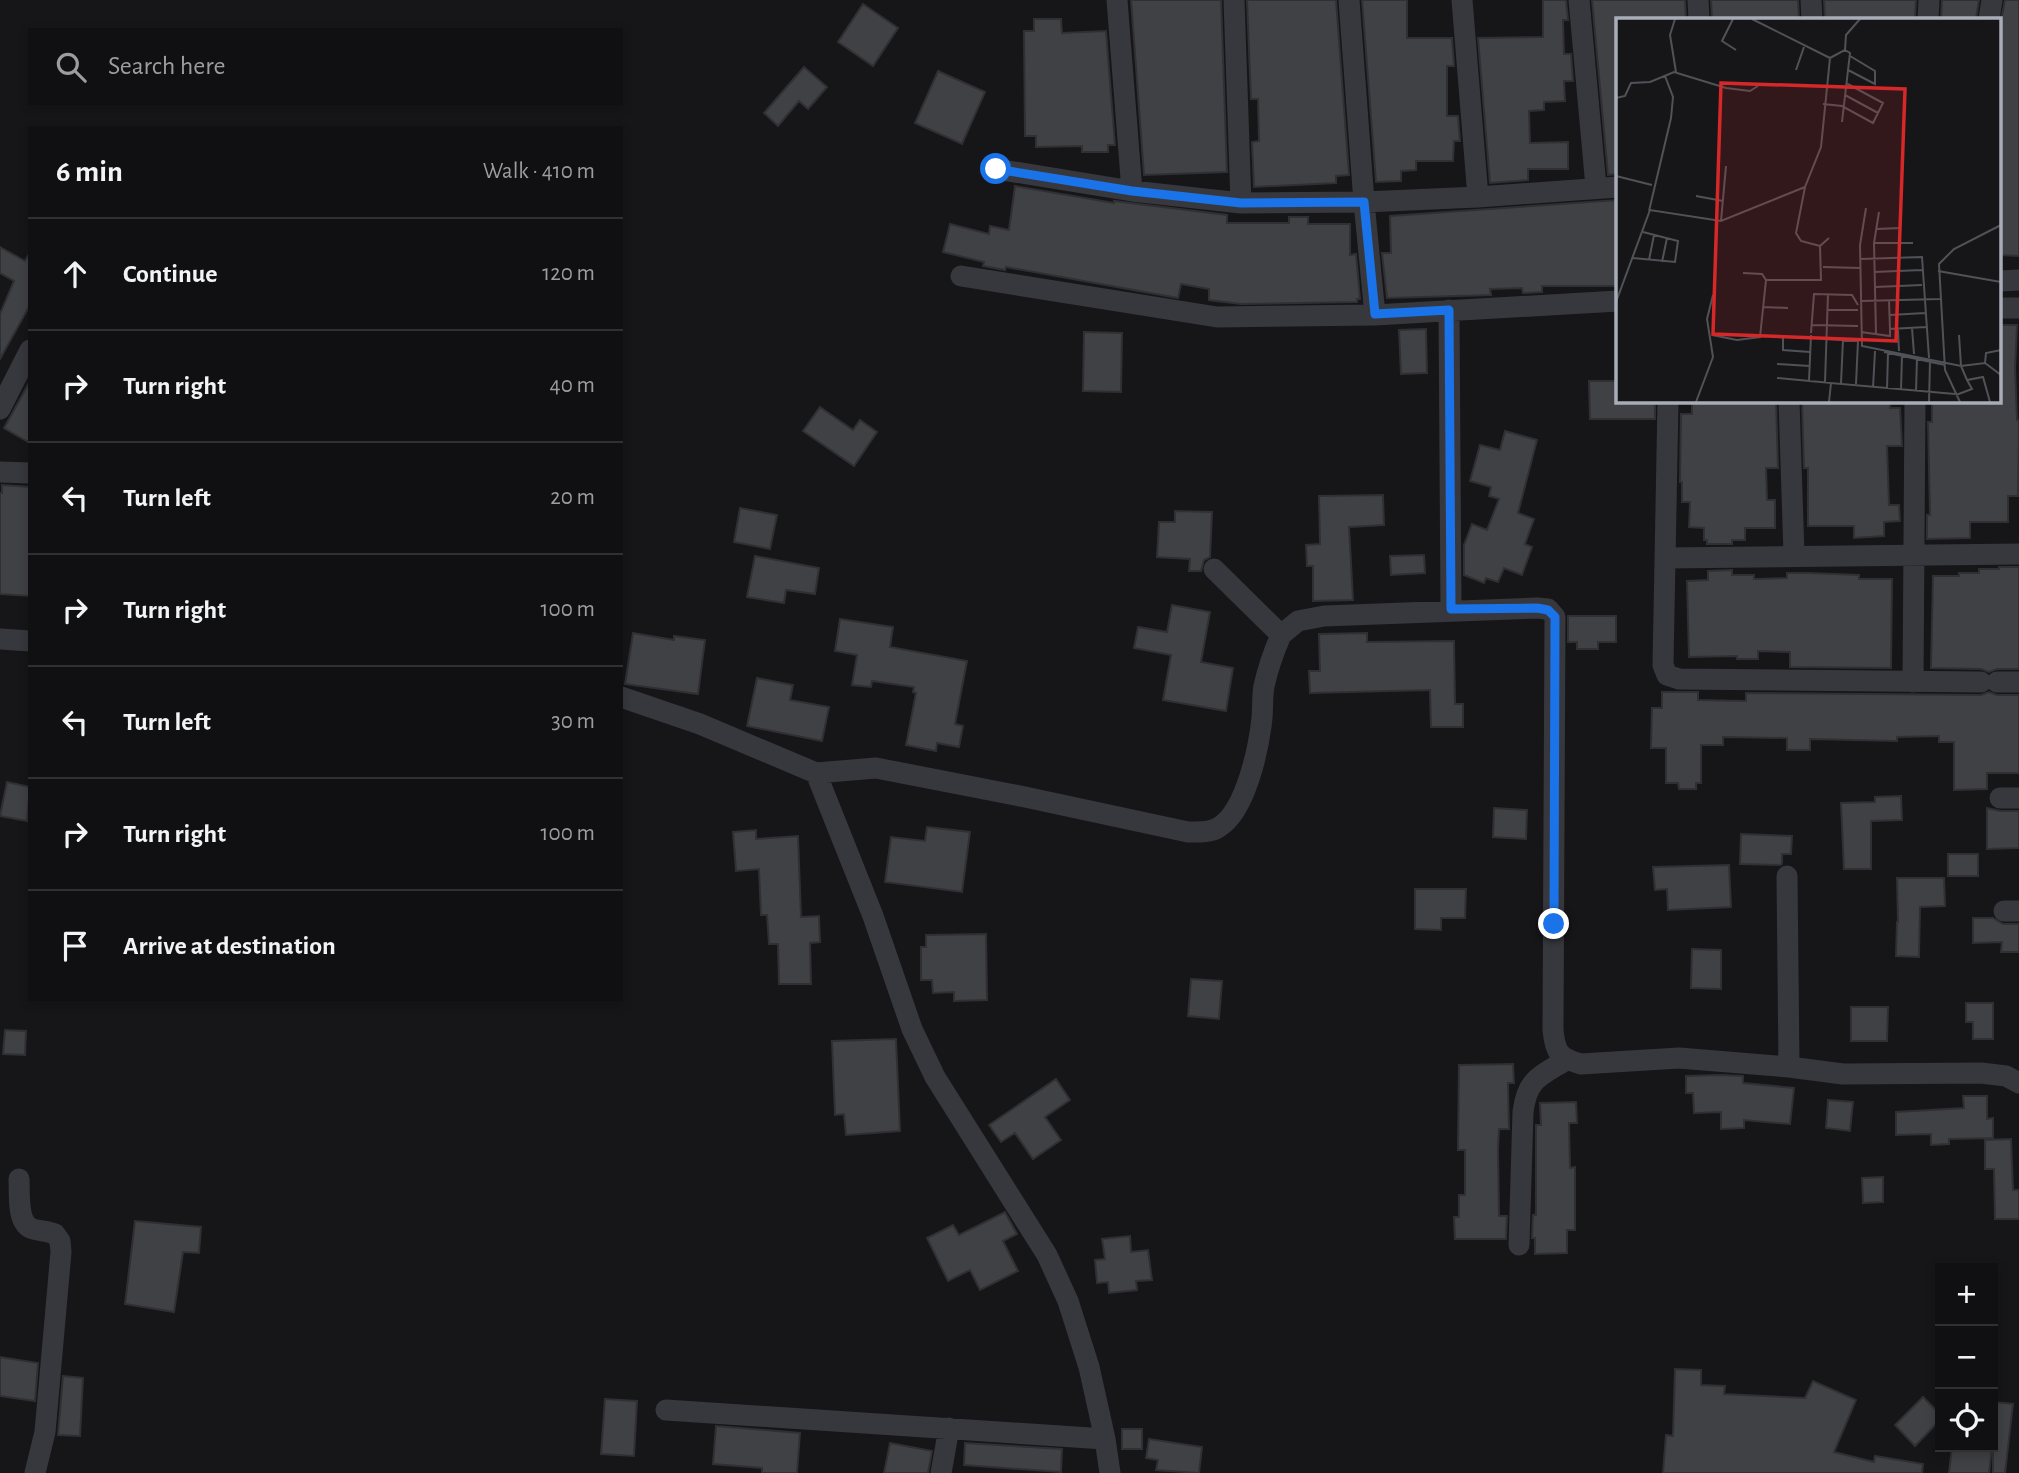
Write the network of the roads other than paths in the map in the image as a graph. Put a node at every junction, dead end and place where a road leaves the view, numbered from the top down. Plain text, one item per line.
1 (1117, 0) edge
2 (1234, 0) edge
3 (1349, 0) edge
4 (1462, 0) edge
5 (1579, 0) edge
6 (1698, 0) edge
7 (1811, 0) edge
8 (1929, 0) edge
9 (1992, 0) edge
10 (1699, 18) edge
11 (1812, 18) edge
12 (1928, 18) edge
13 (1989, 18) edge
14 (996, 169) dead end
15 (1595, 187) junction
16 (1616, 187) edge
17 (1132, 191) junction
18 (1478, 197) junction
19 (1364, 202) junction
20 (1241, 203) junction
21 (961, 276) dead end
22 (1616, 300) edge
23 (1449, 310) junction
24 (1375, 314) junction
25 (28, 354) edge
26 (1668, 402) edge
27 (1789, 402) edge
28 (1914, 402) edge
29 (0, 409) edge
30 (0, 472) edge
31 (28, 473) edge
32 (2019, 554) edge
33 (1794, 555) junction
34 (1914, 556) junction
35 (1665, 558) junction
36 (1213, 569) dead end
37 (1451, 609) junction
38 (1281, 635) junction
39 (0, 639) edge
40 (28, 641) edge
41 (1913, 682) junction
42 (2019, 682) edge
43 (623, 698) edge
44 (816, 773) junction
45 (1787, 876) dead end
46 (1566, 1060) junction
47 (1789, 1067) junction
48 (2019, 1083) edge
49 (19, 1179) dead end
50 (1519, 1245) dead end
51 (666, 1410) dead end
52 (949, 1428) junction
53 (1105, 1439) junction
54 (35, 1473) edge
55 (941, 1473) edge
56 (1110, 1473) edge

1 - 17 street
2 - 20 street
3 - 19 street
4 - 18 street
5 - 15 street
6 - 10 street
7 - 11 street
8 - 12 street
9 - 13 street
14 - 17 street
15 - 16 street
15 - 18 street
17 - 20 street
18 - 19 street
19 - 20 street
19 - 24 street
21 - 24 street
22 - 23 street
23 - 24 street
23 - 37 street
25 - 29 street
26 - 35 street
27 - 33 street
28 - 34 street
30 - 31 street
32 - 34 street
33 - 34 street
33 - 35 street
34 - 41 street
35 - 41 street
36 - 38 street
37 - 38 street
37 - 46 street
38 - 44 street
39 - 40 street
41 - 42 street
43 - 44 street
44 - 53 street
45 - 47 street
46 - 47 street
46 - 50 street
47 - 48 street
49 - 54 street
51 - 52 street
52 - 53 street
52 - 55 street
53 - 56 street

